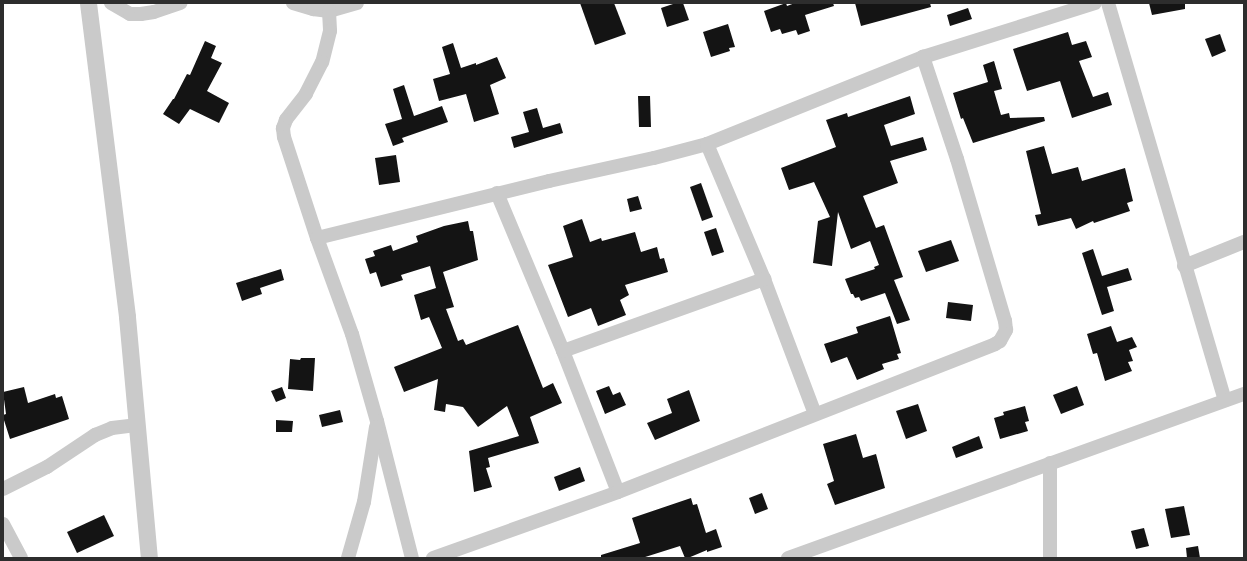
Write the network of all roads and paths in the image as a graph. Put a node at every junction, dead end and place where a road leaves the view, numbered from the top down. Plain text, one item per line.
1 (88, 3) edge
2 (111, 3) edge
3 (180, 3) edge
4 (293, 3) edge
5 (357, 3) edge
6 (1095, 3) edge
7 (1108, 3) edge
8 (329, 11) junction
9 (923, 57) junction
10 (707, 144) junction
11 (497, 193) junction
12 (317, 238) junction
13 (1244, 242) edge
14 (1184, 266) junction
15 (764, 279) junction
16 (563, 351) junction
17 (1244, 394) edge
18 (1225, 400) junction
19 (815, 414) junction
20 (377, 421) junction
21 (138, 425) junction
22 (1050, 463) junction
23 (3, 489) edge
24 (618, 492) junction
25 (3, 524) edge
26 (21, 558) edge
27 (150, 558) edge
28 (348, 558) edge
29 (412, 558) edge
30 (433, 558) edge
31 (788, 558) edge
32 (1050, 558) edge

1 - 21 street
2 - 3 street
4 - 8 street
5 - 8 street
6 - 9 street
7 - 14 street
8 - 12 street
9 - 10 street
9 - 19 street
10 - 11 street
10 - 15 street
11 - 12 street
11 - 16 street
12 - 20 street
13 - 14 street
14 - 18 street
15 - 16 street
15 - 19 street
16 - 24 street
17 - 18 street
18 - 22 street
19 - 24 street
20 - 28 street
20 - 29 street
21 - 23 street
21 - 27 street
22 - 31 street
22 - 32 street
24 - 30 street
25 - 26 street

